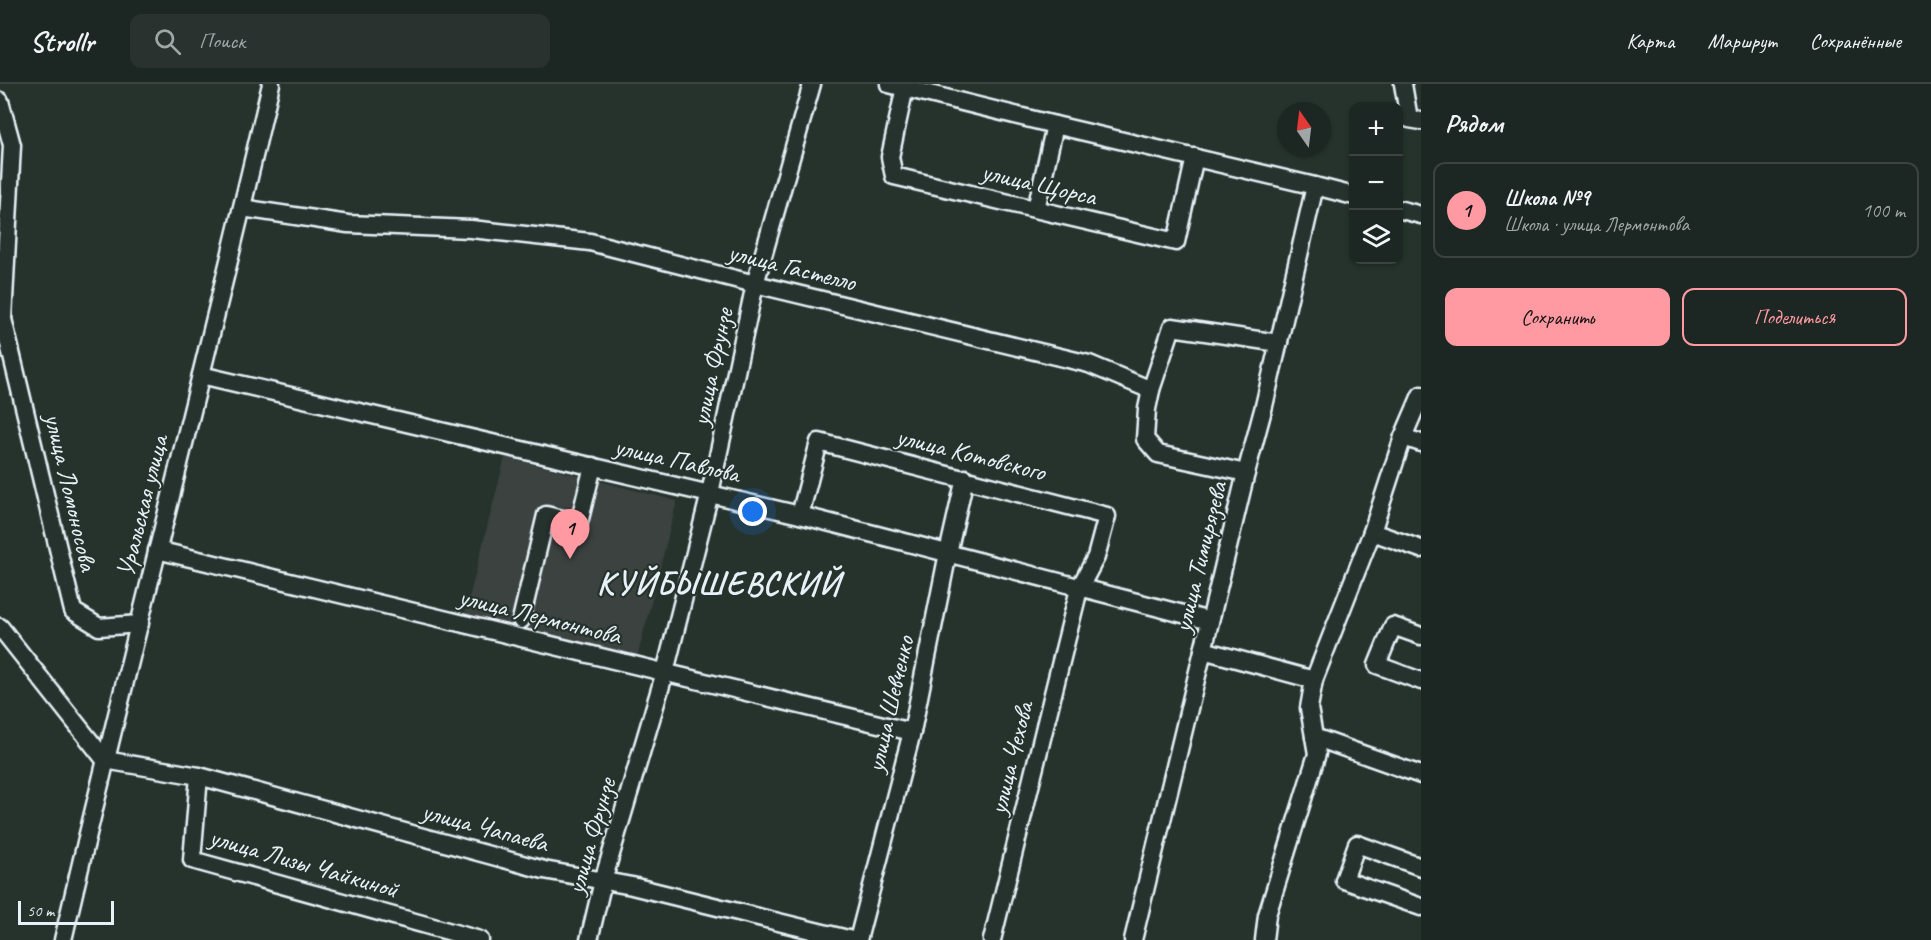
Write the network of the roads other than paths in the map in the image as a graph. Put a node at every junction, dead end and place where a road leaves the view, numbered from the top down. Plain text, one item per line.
1 (271, 84) edge
2 (812, 84) edge
3 (1403, 84) edge
4 (897, 86) edge
5 (0, 101) edge
6 (1421, 121) edge
7 (1055, 125) junction
8 (1196, 158) junction
9 (1315, 186) junction
10 (1349, 195) edge
11 (242, 208) junction
12 (1036, 209) junction
13 (1402, 210) edge
14 (1421, 215) edge
15 (755, 285) junction
16 (2, 317) edge
17 (1279, 342) junction
18 (201, 375) junction
19 (1151, 390) junction
20 (1421, 395) edge
21 (1403, 437) junction
22 (1421, 443) edge
23 (593, 466) junction
24 (1246, 473) junction
25 (965, 478) junction
26 (710, 493) junction
27 (800, 515) junction
28 (1372, 532) junction
29 (1421, 549) edge
30 (157, 550) junction
31 (948, 553) junction
32 (1079, 589) junction
33 (521, 620) dead end
34 (1210, 621) junction
35 (140, 624) junction
36 (0, 627) edge
37 (1421, 636) edge
38 (1203, 650) junction
39 (665, 672) junction
40 (1314, 680) junction
41 (1421, 681) edge
42 (912, 732) junction
43 (1314, 737) junction
44 (105, 760) junction
45 (1421, 775) edge
46 (199, 776) junction
47 (1421, 867) edge
48 (603, 881) junction
49 (1421, 907) edge
50 (63, 940) edge
51 (480, 940) edge
52 (589, 940) edge
53 (852, 940) edge
54 (858, 940) edge
55 (992, 940) edge
56 (1133, 940) edge
57 (1264, 940) edge

1 - 11 street, Уральская улица
2 - 15 street, улица Фрунзе
3 - 6 street
4 - 7 street
4 - 12 street, улица Щорса
5 - 16 street, улица Ломоносова
7 - 8 street
7 - 12 street
8 - 9 street
8 - 12 street, улица Щорса
9 - 10 street
9 - 17 street, улица Тимирязева
11 - 15 street, улица Гастелло
11 - 18 street, Уральская улица
13 - 14 street
15 - 19 street, улица Гастелло
15 - 26 street, улица Фрунзе
16 - 35 street, улица Ломоносова
17 - 19 street
17 - 24 street, улица Тимирязева
18 - 23 street, улица Павлова
18 - 30 street, Уральская улица
19 - 24 street
20 - 21 street
21 - 22 street
21 - 28 street
23 - 26 street, улица Павлова
23 - 33 street
24 - 34 street, улица Тимирязева
25 - 27 street, улица Котовского
25 - 31 street, улица Шевченко
25 - 32 street, улица Котовского
26 - 27 street, улица Павлова
26 - 39 street, улица Фрунзе
27 - 31 street, улица Павлова
28 - 29 street
28 - 40 street
30 - 35 street, Уральская улица
30 - 39 street, улица Лермонтова
31 - 32 street, улица Павлова
31 - 42 street, улица Шевченко
32 - 34 street, улица Павлова
32 - 55 street, улица Чехова
34 - 38 street, улица Тимирязева
35 - 44 street, Уральская улица
36 - 44 street
37 - 41 street
38 - 40 street
38 - 56 street, улица Тимирязева
39 - 42 street, улица Лермонтова
39 - 48 street, улица Фрунзе
40 - 43 street
42 - 54 street, улица Шевченко
43 - 45 street
43 - 57 street
44 - 46 street, улица Чапаева
44 - 50 street, Уральская улица
46 - 48 street, улица Чапаева
46 - 51 street, улица Лизы Чайкиной
47 - 49 street
48 - 52 street, улица Фрунзе
48 - 53 street, улица Чапаева

